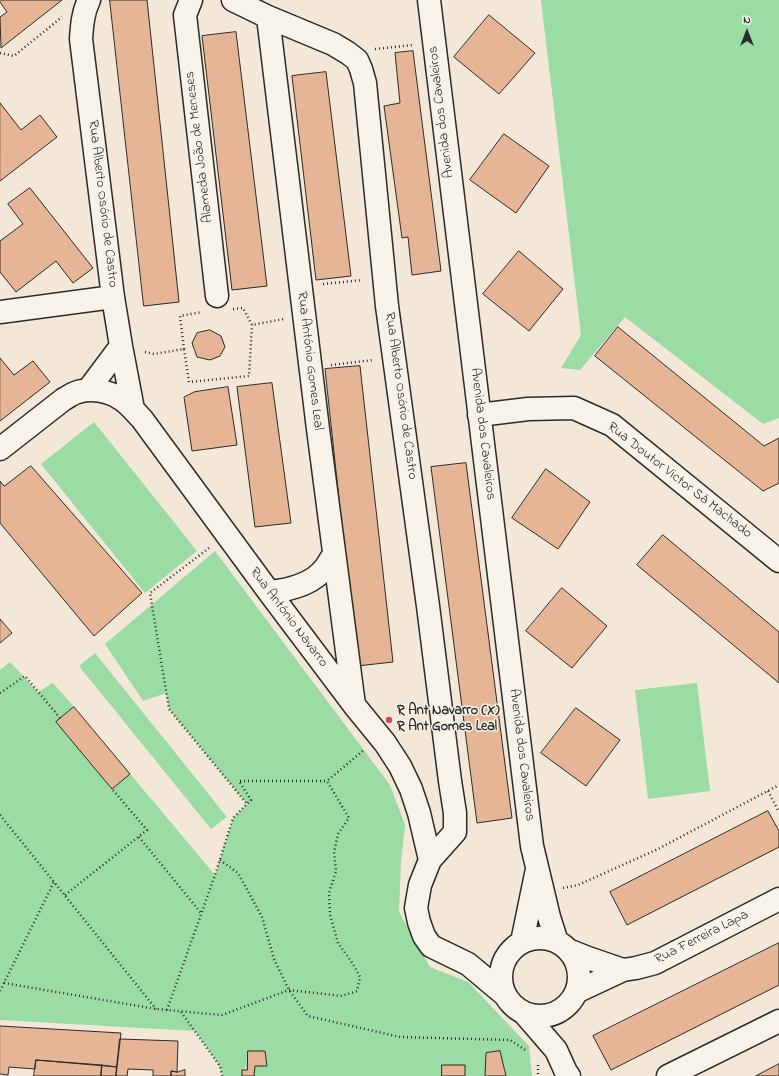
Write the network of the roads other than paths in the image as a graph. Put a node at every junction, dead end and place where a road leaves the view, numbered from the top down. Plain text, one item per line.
1 (89, 0) edge
2 (191, 0) edge
3 (233, 0) edge
4 (428, 0) edge
5 (268, 17) junction
6 (113, 296) junction
7 (217, 306) road end
8 (0, 312) edge
9 (121, 346) junction
10 (88, 390) junction
11 (132, 409) junction
12 (479, 415) junction
13 (0, 449) edge
14 (334, 554) junction
15 (779, 561) edge
16 (269, 592) junction
17 (354, 706) junction
18 (430, 860) junction
19 (537, 867) junction
20 (779, 899) edge
21 (522, 942) junction
22 (562, 946) junction
23 (505, 958) junction
24 (468, 964) junction
25 (623, 970) junction
26 (576, 992) junction
27 (505, 995) junction
28 (561, 1010) junction
29 (524, 1013) junction
30 (779, 1021) edge
31 (547, 1054) junction
32 (566, 1075) edge
33 (668, 1076) edge

1 - 6 street, Rua Alberto Osório de Castro
2 - 7 street, Alameda João de Meneses
3 - 5 street, Rua Alberto Osório de Castro
4 - 12 street, Avenida dos Cavaleiros
5 - 14 street, Rua António Gomes Leal
5 - 18 street, Rua Alberto Osório de Castro
6 - 8 street
6 - 9 street, Rua Alberto Osório de Castro
9 - 10 street
9 - 11 street, Rua Alberto Osório de Castro
10 - 11 street, Rua António Navarro
10 - 13 street, Rua António Navarro
11 - 16 street, Rua António Navarro
12 - 15 street, Rua Doutor Victor Sá Machado
12 - 19 street, Avenida dos Cavaleiros
14 - 16 street
14 - 17 street, Rua António Gomes Leal
16 - 17 street, Rua António Navarro
17 - 18 street, Rua António Navarro
18 - 24 street
19 - 21 street, Avenida dos Cavaleiros
19 - 22 street, Avenida dos Cavaleiros
20 - 25 street, Rua Ferreira Lapa
21 - 22 street
21 - 23 street
22 - 25 street, Rua Ferreira Lapa
22 - 26 street
23 - 24 street
23 - 27 street
24 - 27 street
25 - 26 street, Rua Ferreira Lapa
26 - 28 street
27 - 29 street
28 - 29 street
28 - 31 street
29 - 31 street
30 - 33 street
31 - 32 street

